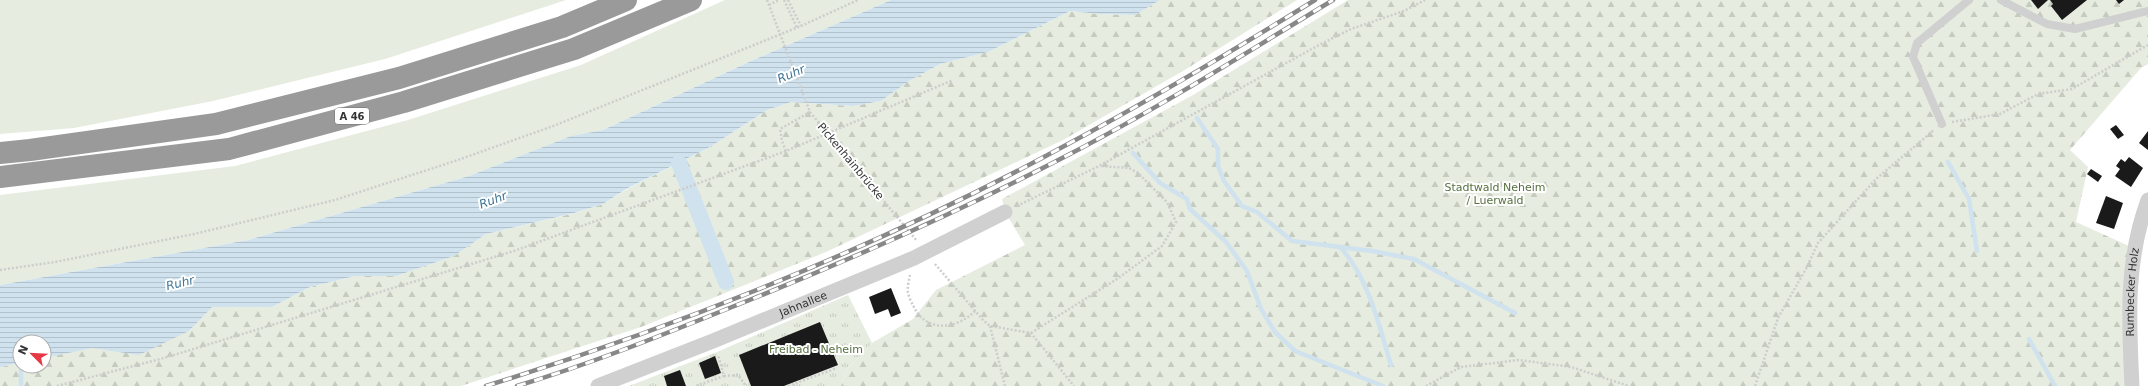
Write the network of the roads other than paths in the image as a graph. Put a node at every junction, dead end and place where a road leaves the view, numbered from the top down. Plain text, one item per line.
1 (626, 0) edge
2 (691, 0) edge
3 (1969, 0) edge
4 (2001, 0) edge
5 (2148, 11) edge
6 (1942, 124) road end
7 (0, 153) edge
8 (0, 177) edge
9 (2148, 200) edge
10 (1005, 212) road end
11 (598, 386) edge
12 (2132, 386) edge

1 - 7 highway, A 46
2 - 8 highway, A 46
3 - 6 lane
4 - 5 lane
9 - 12 street, Rumbecker Holz
10 - 11 street, Jahnallee

